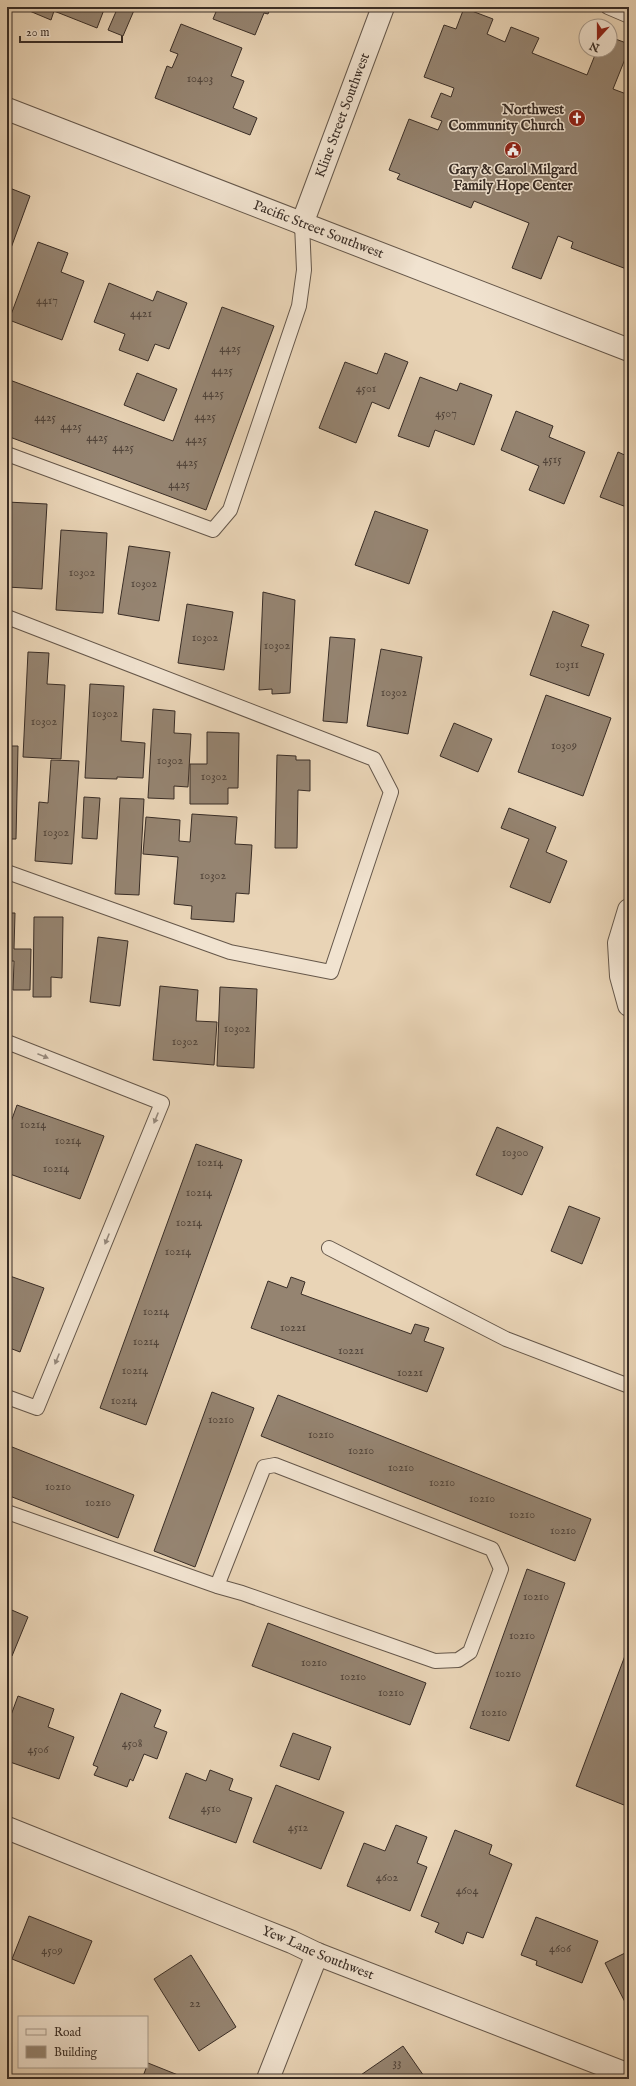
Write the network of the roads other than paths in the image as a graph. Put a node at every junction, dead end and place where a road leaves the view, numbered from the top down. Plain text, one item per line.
1 (383, 7) edge
2 (608, 7) edge
3 (629, 16) edge
4 (7, 109) edge
5 (302, 224) junction
6 (629, 350) edge
7 (7, 454) edge
8 (7, 617) edge
9 (7, 872) edge
10 (629, 910) edge
11 (629, 1005) edge
12 (7, 1042) edge
13 (329, 1248) dead end
14 (629, 1386) edge
15 (7, 1396) edge
16 (7, 1512) edge
17 (217, 1586) junction
18 (7, 1828) edge
19 (317, 1954) junction
20 (629, 2075) edge
21 (268, 2079) edge

1 - 5 street, Kline Street Southwest
2 - 3 lane
4 - 5 street, Pacific Street Southwest
5 - 6 street, Pacific Street Southwest
5 - 7 lane
8 - 9 lane
10 - 11 street
12 -> 15 lane
13 - 14 lane
16 - 17 lane
17 - 17 lane
18 - 19 street, Yew Lane Southwest
19 - 20 street, Yew Lane Southwest
19 - 21 street

